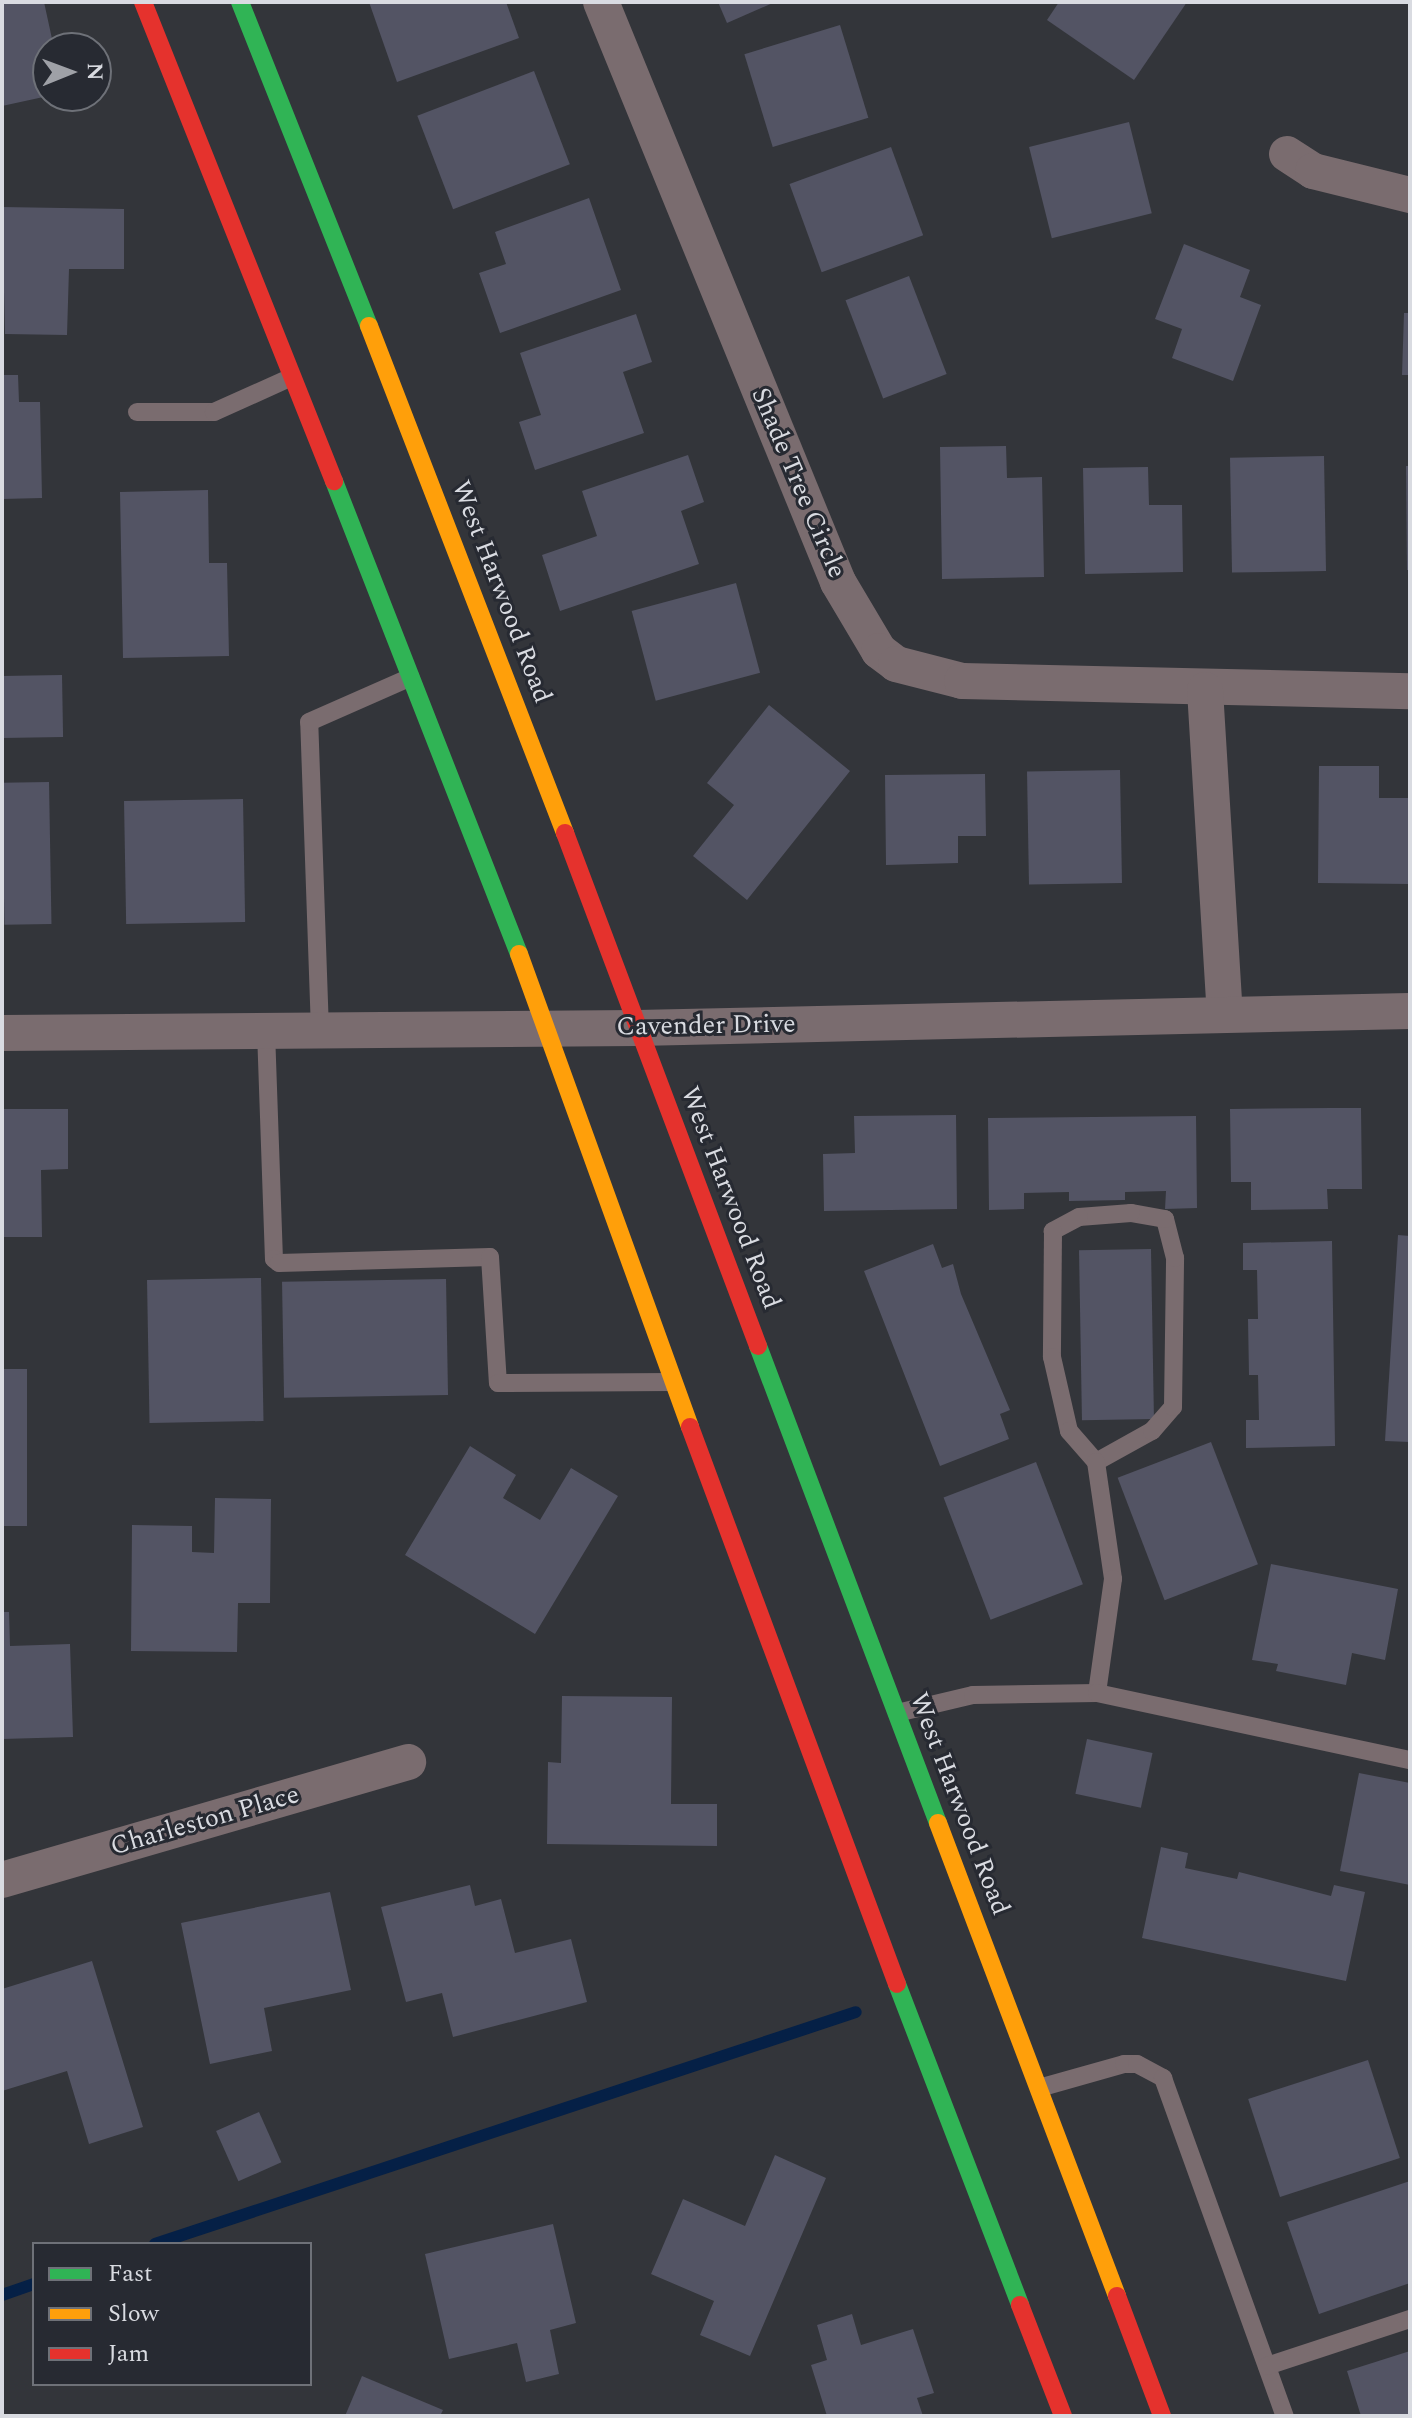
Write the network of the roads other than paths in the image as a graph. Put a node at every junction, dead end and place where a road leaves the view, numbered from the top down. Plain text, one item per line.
1 (143, 2) edge
2 (240, 2) edge
3 (601, 2) edge
4 (1287, 154) dead end
5 (1410, 195) edge
6 (292, 377) junction
7 (137, 412) dead end
8 (411, 677) junction
9 (1205, 690) junction
10 (1410, 691) edge
11 (1410, 1011) edge
12 (1225, 1014) junction
13 (637, 1028) junction
14 (546, 1029) junction
15 (266, 1031) junction
16 (320, 1031) junction
17 (2, 1033) edge
18 (673, 1382) junction
19 (1096, 1462) junction
20 (1097, 1693) junction
21 (897, 1713) junction
22 (1410, 1760) edge
23 (408, 1762) dead end
24 (2, 1880) edge
25 (1039, 2088) junction
26 (1410, 2319) edge
27 (1267, 2366) junction
28 (1063, 2416) edge
29 (1162, 2416) edge
30 (1285, 2416) edge

1 - 6 main road
2 - 13 main road, West Harwood Road
3 - 9 street, Shade Tree Circle
4 - 5 street
6 - 7 lane
6 - 8 main road
8 - 14 main road
8 - 16 lane
9 - 10 street, Shade Tree Circle
9 - 12 street
11 - 12 street, Cavender Drive
12 - 13 street, Cavender Drive
13 - 14 street, Cavender Drive
13 - 21 main road, West Harwood Road
14 - 16 street, Cavender Drive
14 - 18 main road
15 - 16 street, Cavender Drive
15 - 17 street, Cavender Drive
15 - 18 lane
18 - 28 main road
19 - 19 lane
19 - 20 lane
20 - 21 lane
20 - 22 lane
21 - 25 main road, West Harwood Road
23 - 24 street, Charleston Place
25 - 27 lane
25 - 29 main road, West Harwood Road
26 - 27 lane
27 - 30 lane

